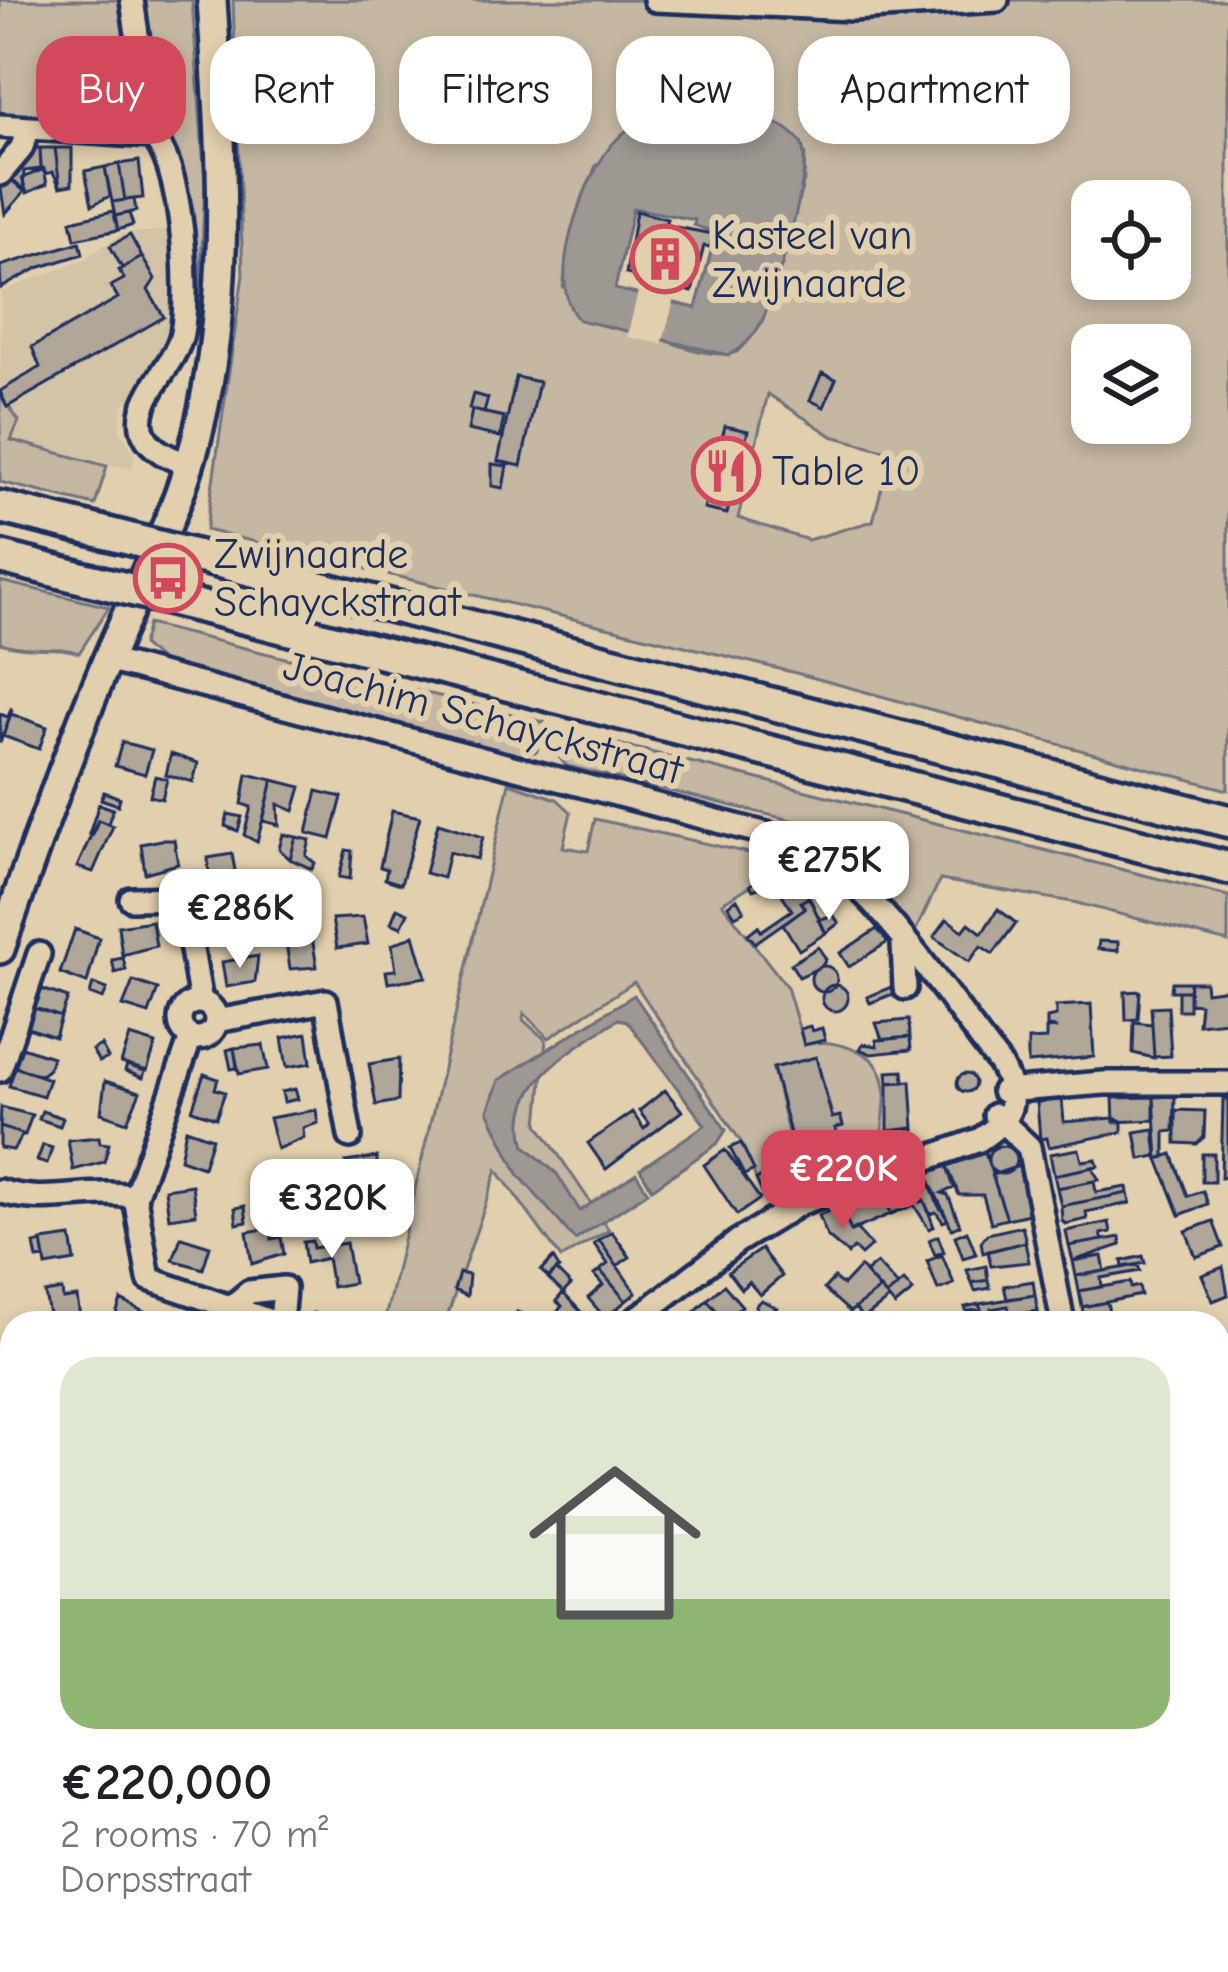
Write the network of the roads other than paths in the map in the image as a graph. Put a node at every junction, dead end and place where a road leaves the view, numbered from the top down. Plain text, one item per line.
1 (132, 0) edge
2 (212, 0) edge
3 (655, 0) edge
4 (997, 0) edge
5 (137, 36) edge
6 (0, 126) edge
7 (29, 128) junction
8 (36, 128) edge
9 (160, 144) edge
10 (0, 174) edge
11 (189, 465) junction
12 (0, 507) edge
13 (0, 557) edge
14 (107, 660) junction
15 (1228, 821) edge
16 (1228, 868) edge
17 (12, 878) edge
18 (131, 899) dead end
19 (903, 944) junction
20 (0, 950) edge
21 (39, 954) dead end
22 (905, 988) dead end
23 (201, 1002) junction
24 (216, 1022) junction
25 (191, 1037) junction
26 (0, 1070) edge
27 (1228, 1083) edge
28 (1008, 1090) junction
29 (999, 1119) junction
30 (350, 1136) dead end
31 (0, 1191) edge
32 (135, 1197) junction
33 (231, 1307) junction
34 (243, 1311) edge
35 (281, 1311) edge
36 (646, 1311) edge
37 (1062, 1311) edge

1 - 5 street
2 - 11 main road
3 - 4 street
6 - 7 street
7 - 8 street
7 - 10 street
9 - 11 street
11 - 14 main road
12 - 15 highway, bridge
13 - 16 highway, bridge
14 - 17 main road
14 - 19 street, Joachim Schayckstraat
17 - 20 main road
18 - 23 street
19 - 22 street
19 - 28 street, Joachim Schayckstraat
21 - 26 street
23 - 24 street
23 - 25 street
24 - 25 street
24 - 30 street
25 - 32 street
27 - 28 street
28 - 29 street
29 - 36 street
29 - 37 street
31 - 32 street
32 - 33 street
33 - 34 street
33 - 35 street

